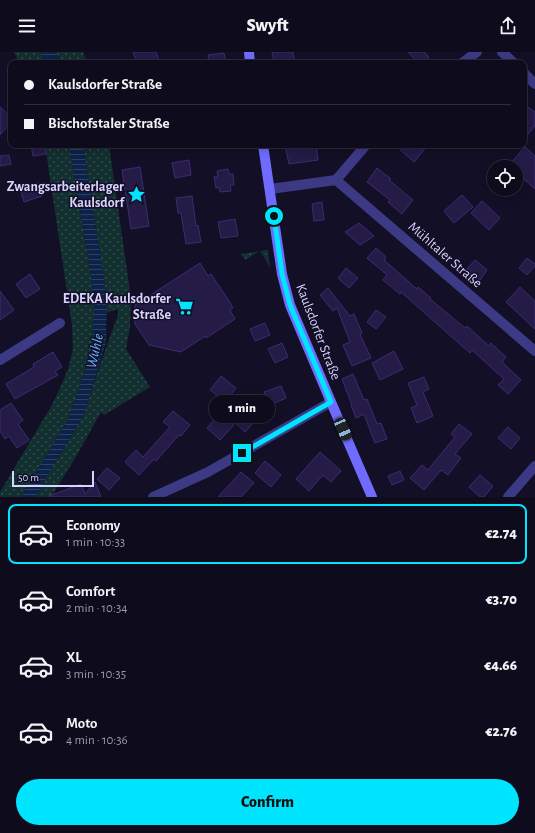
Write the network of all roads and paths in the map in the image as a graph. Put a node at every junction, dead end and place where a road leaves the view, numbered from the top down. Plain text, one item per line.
1 (477, 52) edge
2 (502, 52) edge
3 (466, 60) edge
4 (511, 60) edge
5 (527, 76) edge
6 (535, 84) edge
7 (263, 148) edge
8 (363, 148) edge
9 (336, 180) junction
10 (270, 190) junction
11 (60, 324) dead end
12 (535, 351) edge
13 (0, 360) edge
14 (331, 402) junction
15 (535, 466) edge
16 (153, 497) edge
17 (372, 497) edge
18 (508, 497) edge

1 - 3 street
2 - 4 street
5 - 6 street
7 - 10 main road, Kaulsdorfer Straße
8 - 9 street
9 - 10 street
9 - 12 street, Mühltaler Straße
10 - 14 main road, Kaulsdorfer Straße
11 - 13 street
14 - 16 street
14 - 17 main road, Kaulsdorfer Straße
15 - 18 street

